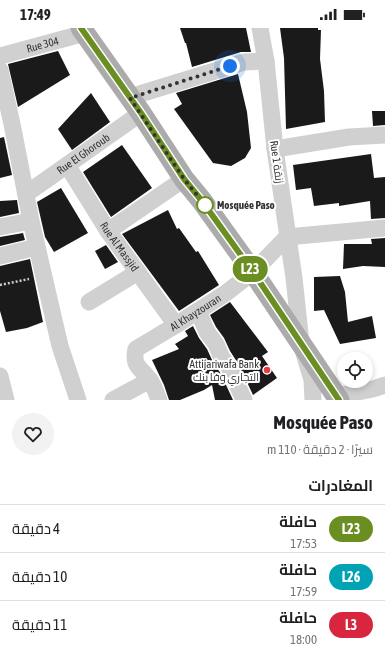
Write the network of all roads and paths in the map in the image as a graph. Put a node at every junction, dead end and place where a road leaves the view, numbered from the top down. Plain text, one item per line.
1 (260, 28) edge
2 (83, 30) edge
3 (0, 56) edge
4 (266, 61) junction
5 (0, 70) edge
6 (135, 105) junction
7 (385, 135) edge
8 (275, 149) junction
9 (67, 165) junction
10 (184, 179) junction
11 (26, 194) junction
12 (30, 221) junction
13 (0, 227) edge
14 (385, 228) edge
15 (108, 231) junction
16 (288, 237) junction
17 (37, 247) junction
18 (0, 256) edge
19 (138, 272) junction
20 (253, 272) junction
21 (44, 276) junction
22 (0, 285) edge
23 (90, 302) dead end
24 (198, 311) junction
25 (176, 326) junction
26 (301, 343) junction
27 (0, 376) edge
28 (150, 380) junction
29 (385, 384) edge
30 (338, 398) edge
31 (6, 400) edge
32 (78, 400) edge
33 (113, 400) edge
34 (159, 400) edge
35 (244, 400) edge
36 (314, 400) edge

1 - 4 street, Rue 1 زنقة
2 - 3 street, Rue 304
2 - 6 main road
4 - 6 street
4 - 8 street, Rue 1 زنقة
5 - 11 street
6 - 9 street, Rue El Ghoroub
6 - 10 main road
7 - 8 street
8 - 16 street, Rue 1 زنقة
9 - 11 street, Rue El Ghoroub
9 - 15 street, Rue Al Massjid
10 - 15 street
10 - 20 main road
11 - 12 street
12 - 13 street
12 - 17 street
14 - 16 street
15 - 19 street, Rue Al Massjid
16 - 20 street, Al Khayzouran
16 - 26 street, Rue 1 زنقة
17 - 18 street
17 - 21 street
19 - 23 street
19 - 25 street, Rue Al Massjid
20 - 24 street, Al Khayzouran
20 - 26 main road
21 - 22 path
21 - 32 street
24 - 25 street, Al Khayzouran
24 - 35 street
25 - 28 street, Al Khayzouran
26 - 30 main road
26 - 36 street, Rue 1 زنقة
27 - 31 street
28 - 33 street
28 - 34 street
29 - 30 street

